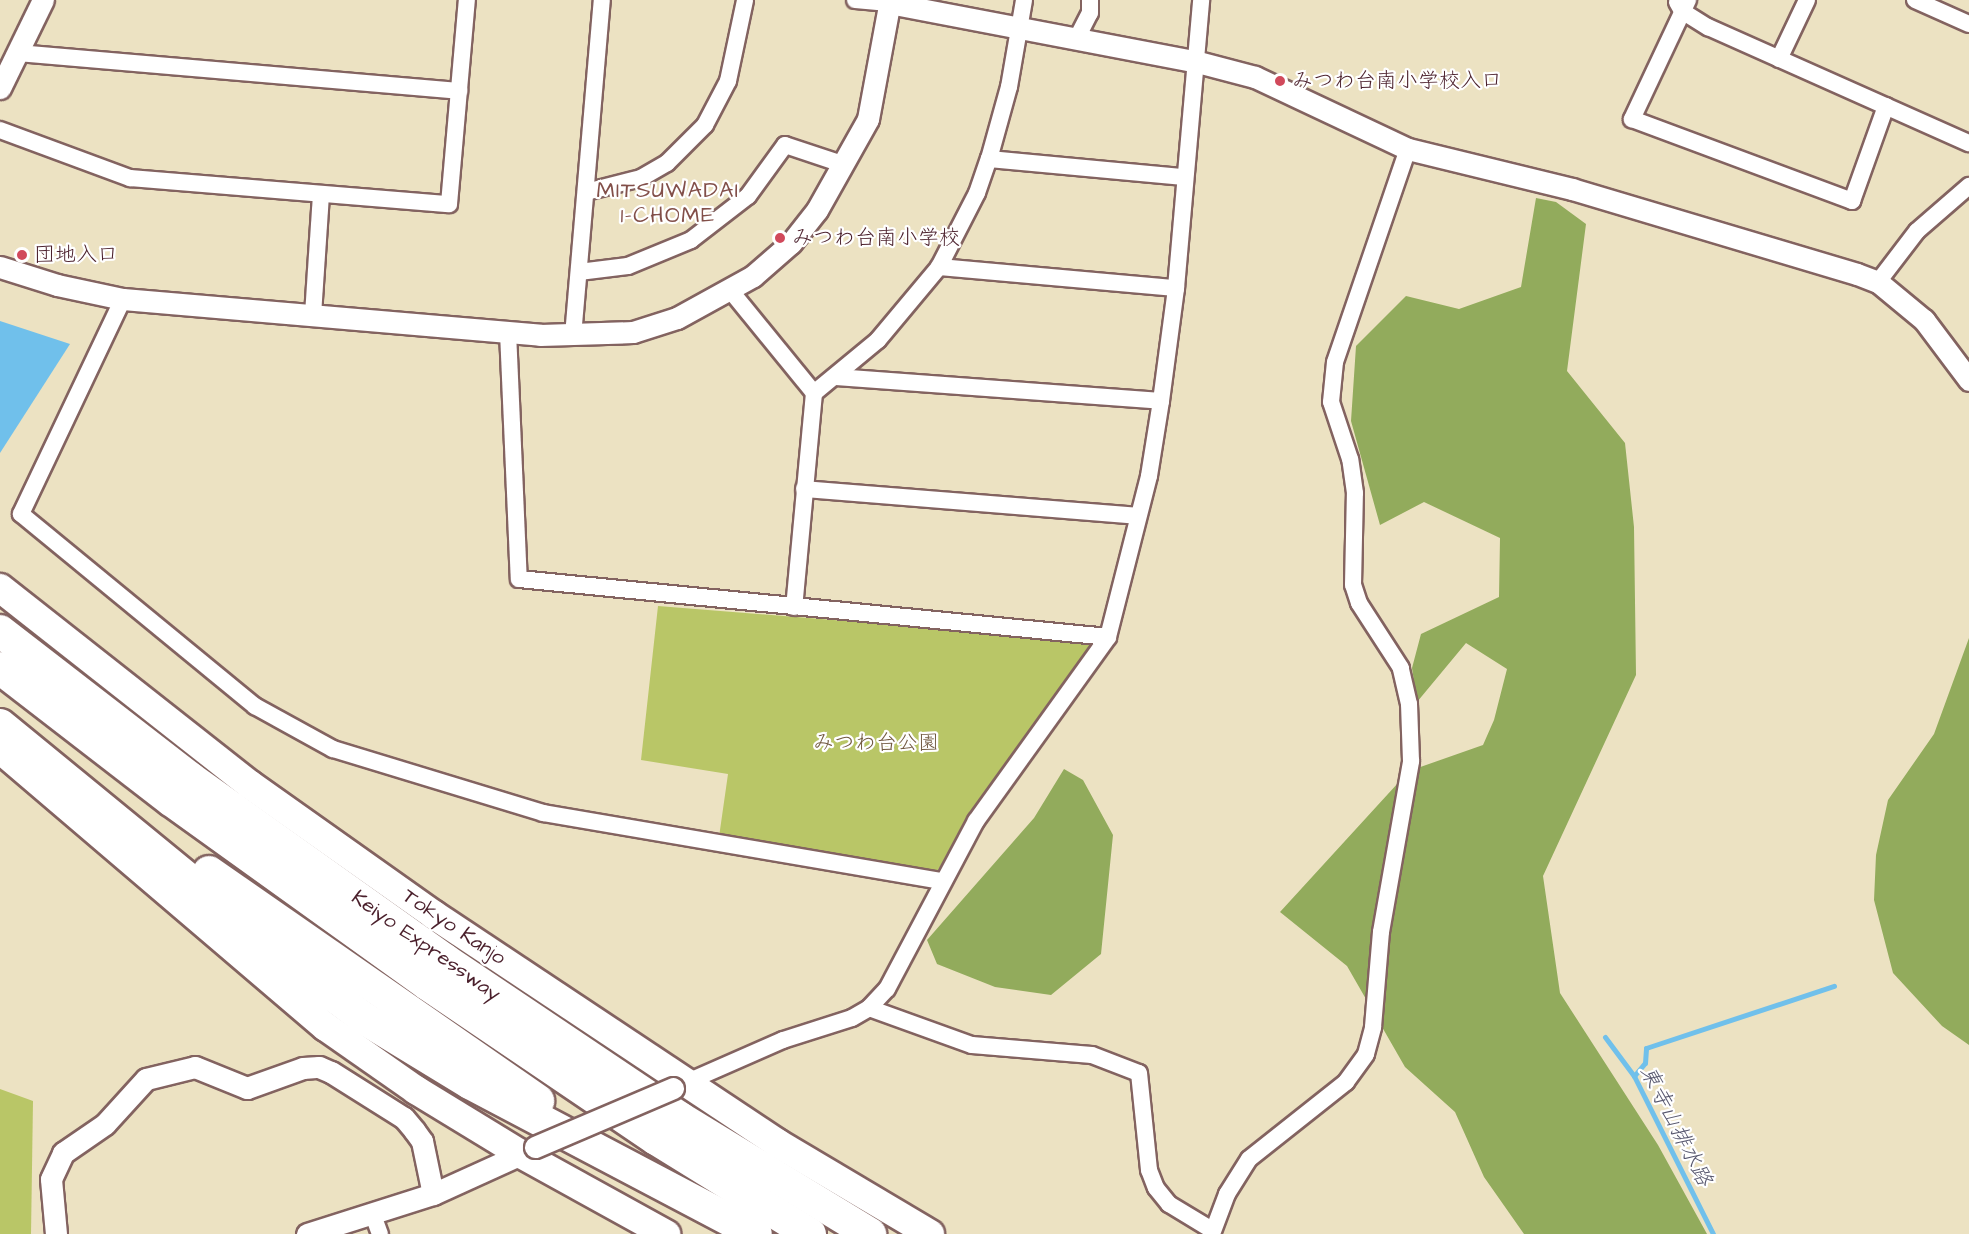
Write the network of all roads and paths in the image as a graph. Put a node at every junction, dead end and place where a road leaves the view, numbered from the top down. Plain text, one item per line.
1 (43, 0) edge
2 (467, 0) edge
3 (602, 0) edge
4 (745, 0) edge
5 (855, 0) edge
6 (1024, 0) edge
7 (1090, 0) edge
8 (1201, 0) edge
9 (1807, 0) edge
10 (1915, 0) edge
11 (889, 2) edge
12 (1682, 4) edge
13 (1969, 24) edge
14 (1019, 27) junction
15 (1077, 38) junction
16 (17, 53) junction
17 (1779, 59) junction
18 (1194, 61) junction
19 (0, 88) edge
20 (459, 91) junction
21 (1886, 106) junction
22 (0, 130) edge
23 (1969, 143) edge
24 (1408, 149) junction
25 (989, 159) junction
26 (845, 165) junction
27 (1184, 177) junction
28 (1969, 186) edge
29 (586, 192) junction
30 (321, 194) junction
31 (0, 267) edge
32 (939, 267) junction
33 (579, 272) junction
34 (1878, 282) junction
35 (1176, 288) junction
36 (730, 290) junction
37 (123, 299) junction
38 (313, 315) junction
39 (508, 332) junction
40 (573, 336) junction
41 (836, 377) junction
42 (1969, 380) edge
43 (814, 393) junction
44 (1161, 401) junction
45 (804, 489) junction
46 (1138, 516) junction
47 (0, 588) edge
48 (794, 607) junction
49 (0, 631) edge
50 (1108, 637) junction
51 (0, 668) edge
52 (0, 709) edge
53 (0, 726) edge
54 (0, 749) edge
55 (180, 789) junction
56 (941, 881) junction
57 (869, 1008) junction
58 (679, 1085) junction
59 (528, 1151) junction
60 (630, 1169) junction
61 (434, 1194) junction
62 (377, 1224) edge
63 (1212, 1232) edge
64 (56, 1234) edge
65 (307, 1234) edge
66 (666, 1234) edge
67 (756, 1234) edge
68 (810, 1234) edge
69 (870, 1234) edge
70 (930, 1234) edge

1 - 16 street
2 - 20 street
3 - 29 street
4 - 29 street
5 - 11 street
6 - 14 street
7 - 15 street
8 - 18 street
9 - 17 street
10 - 13 street
11 - 14 street
11 - 26 street
12 - 17 street
12 - 21 street
14 - 15 street
14 - 25 street
15 - 18 street
16 - 19 street
16 - 20 street
17 - 21 street
18 - 24 street
18 - 27 street
20 - 30 street
21 - 23 street
22 - 30 street
24 - 34 street
24 - 63 street
25 - 27 street
25 - 32 street
26 - 33 street
26 - 36 street
27 - 35 street
28 - 34 street
29 - 33 street
30 - 38 street
31 - 37 street
32 - 35 street
32 - 41 street
33 - 40 street
34 - 42 street
35 - 44 street
36 - 40 street
36 - 43 street
37 - 38 street
37 - 56 street
38 - 39 street
39 - 40 street
39 - 48 street
41 - 43 street
41 - 44 street
43 - 45 street
44 - 46 street
45 - 46 street
45 - 48 street
46 - 50 street
47 - 58 highway, Tokyo Kanjo
48 - 50 street
49 - 55 highway, Keiyo Expressway
50 - 56 street
51 - 55 highway, Keiyo Expressway
52 - 60 highway
53 - 60 highway
54 - 59 highway
55 - 68 highway, Keiyo Expressway
55 - 69 highway, Keiyo Expressway
56 - 57 street
57 - 58 street
57 - 63 street
58 - 59 street, bridge
58 - 70 highway, Tokyo Kanjo
59 - 61 street
59 - 66 highway
60 - 67 highway
61 - 62 street
61 - 64 street
62 - 65 street

